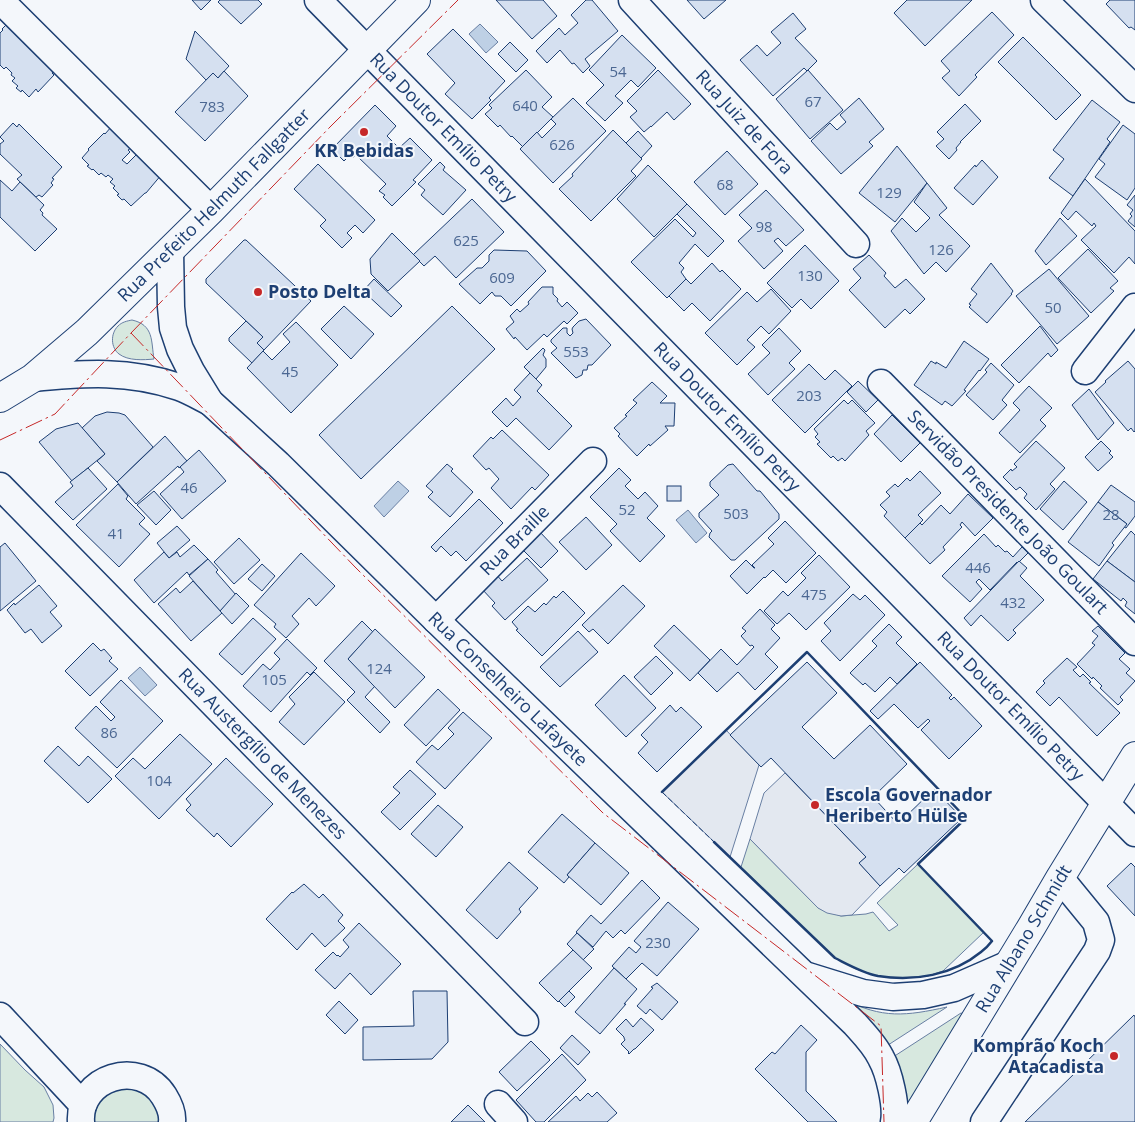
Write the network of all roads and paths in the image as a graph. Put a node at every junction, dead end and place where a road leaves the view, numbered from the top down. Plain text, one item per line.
1 (0, 0) edge
2 (318, 0) edge
3 (416, 0) edge
4 (632, 0) edge
5 (1044, 0) edge
6 (367, 50) junction
7 (1135, 89) edge
8 (211, 210) junction
9 (856, 244) dead end
10 (170, 250) junction
11 (1135, 306) edge
12 (1084, 371) dead end
13 (33, 378) junction
14 (881, 383) dead end
15 (0, 398) edge
16 (210, 402) junction
17 (593, 461) dead end
18 (0, 486) edge
19 (436, 620) junction
20 (1135, 642) edge
21 (1135, 756) edge
22 (1106, 804) junction
23 (1135, 833) edge
24 (1060, 878) junction
25 (1009, 964) junction
26 (805, 975) junction
27 (0, 1016) edge
28 (525, 1022) dead end
29 (82, 1114) edge
30 (172, 1122) edge
31 (894, 1122) edge
32 (913, 1122) edge
33 (984, 1122) edge

1 - 8 street
2 - 6 street, Rua Doutor Emílio Petry
3 - 6 main road, Rua Prefeito Helmuth Fallgatter
4 - 9 street, Rua Juiz de Fora
5 - 7 street
6 - 8 main road, Rua Prefeito Helmuth Fallgatter
6 - 22 street, Rua Doutor Emílio Petry
8 - 10 main road, Rua Prefeito Helmuth Fallgatter
10 - 13 main road, Rua Prefeito Helmuth Fallgatter
10 - 16 street, Rua Conselheiro Lafayete
11 - 12 street
13 - 15 main road, Rua Prefeito Helmuth Fallgatter
13 - 16 street, Rua Conselheiro Lafayete
14 - 20 street, Servidão Presidente João Goulart
16 - 19 street, Rua Conselheiro Lafayete
17 - 19 street, Rua Braille
18 - 28 street, Rua Austergílio de Menezes
19 - 26 street, Rua Conselheiro Lafayete
21 - 22 main road, Rua Albano Schmidt
22 - 23 street, Rua Doutor Emílio Petry
22 - 24 main road, Rua Albano Schmidt
24 - 25 main road, Rua Albano Schmidt
24 - 33 street
25 - 26 street, Rua Conselheiro Lafayete
25 - 32 main road, Rua Albano Schmidt
26 - 31 street, Rua Conselheiro Lafayete
27 - 29 street
29 - 30 street

